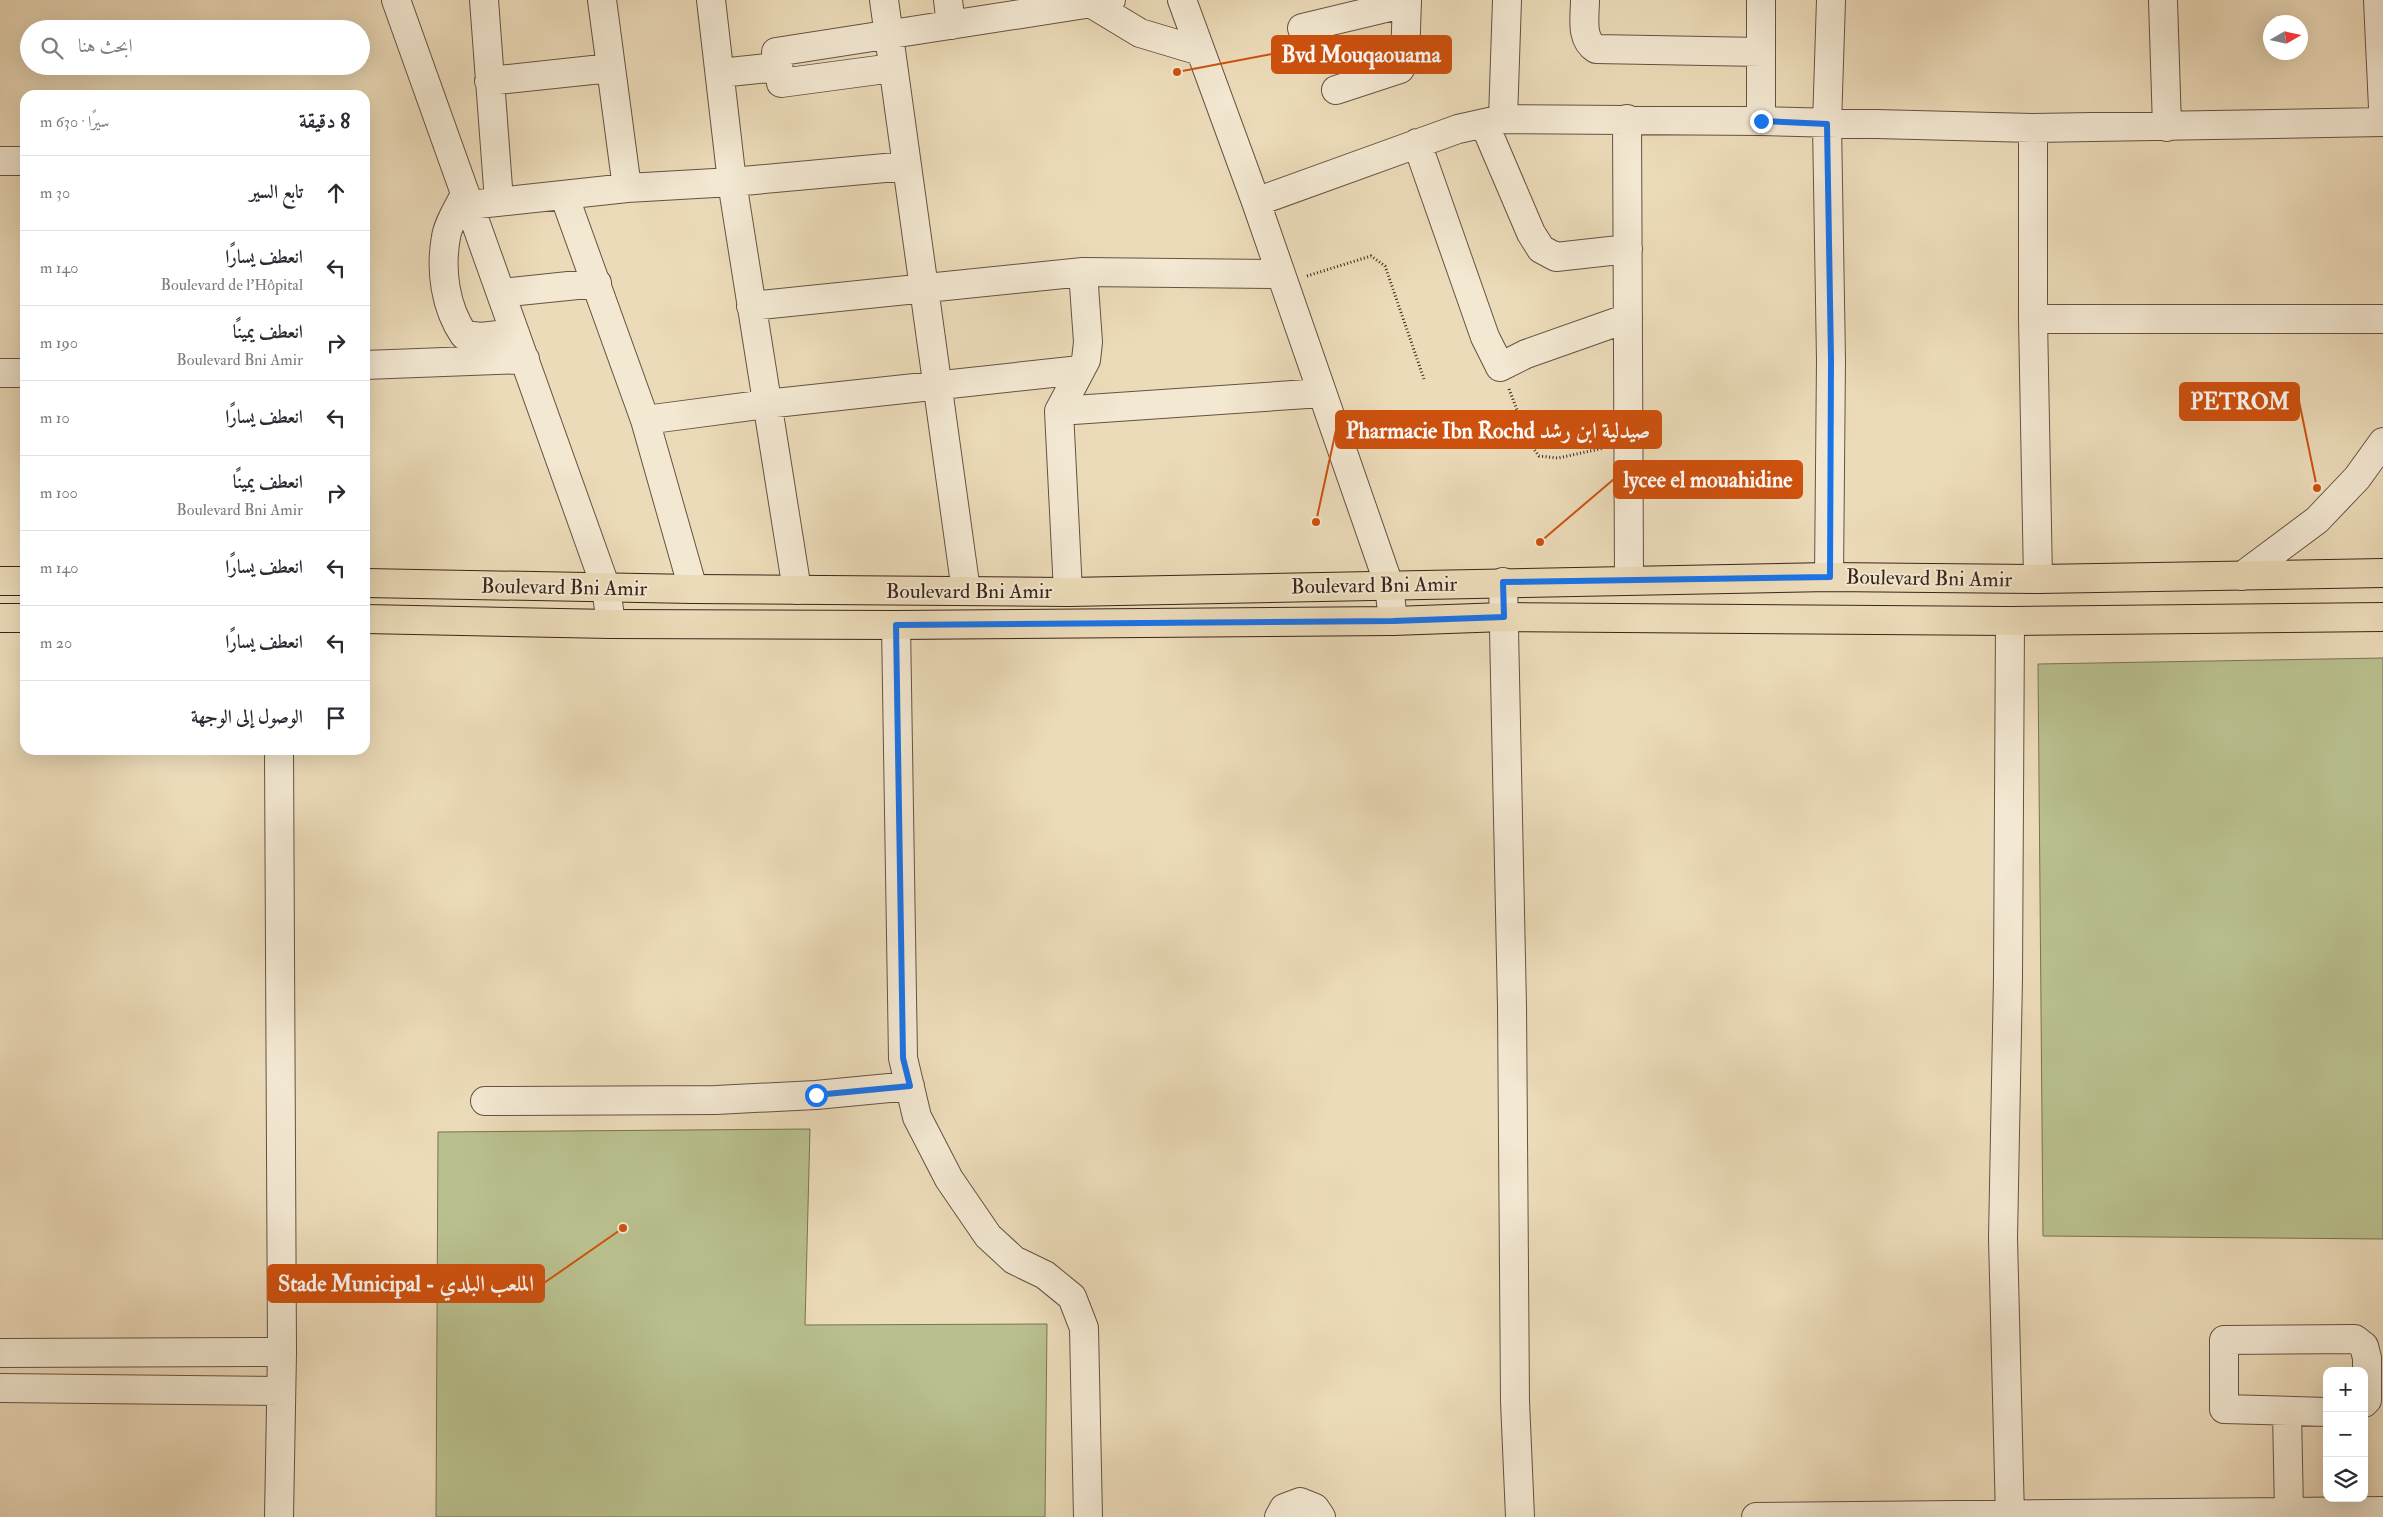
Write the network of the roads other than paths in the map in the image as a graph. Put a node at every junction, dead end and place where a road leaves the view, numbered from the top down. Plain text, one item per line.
1 (396, 0) edge
2 (484, 0) edge
3 (602, 0) edge
4 (711, 0) edge
5 (884, 0) edge
6 (1182, 0) edge
7 (1506, 0) edge
8 (1585, 0) edge
9 (1761, 0) edge
10 (1831, 0) edge
11 (2163, 0) edge
12 (2378, 0) edge
13 (1102, 2) edge
14 (1407, 2) edge
15 (1019, 7) edge
16 (950, 12) edge
17 (1302, 28) dead end
18 (888, 34) junction
19 (1200, 51) junction
20 (1761, 52) junction
21 (778, 67) junction
22 (611, 68) junction
23 (893, 68) junction
24 (720, 73) junction
25 (489, 81) junction
26 (1336, 90) dead end
27 (2383, 97) edge
28 (2383, 108) edge
29 (1628, 119) junction
30 (1494, 121) junction
31 (1761, 121) junction
32 (2383, 122) edge
33 (1827, 124) junction
34 (2167, 127) junction
35 (2033, 128) junction
36 (1417, 143) junction
37 (0, 161) edge
38 (20, 162) edge
39 (907, 166) junction
40 (732, 182) junction
41 (628, 188) junction
42 (564, 195) junction
43 (467, 199) junction
44 (499, 200) junction
45 (1256, 202) junction
46 (1628, 249) junction
47 (1083, 272) junction
48 (1283, 279) junction
49 (597, 283) junction
50 (923, 287) junction
51 (501, 293) junction
52 (751, 306) junction
53 (1628, 318) junction
54 (2033, 319) junction
55 (2383, 320) edge
56 (515, 333) junction
57 (525, 359) junction
58 (370, 365) edge
59 (1080, 370) junction
60 (0, 373) edge
61 (20, 373) edge
62 (937, 386) junction
63 (1322, 393) junction
64 (766, 404) junction
65 (1059, 411) junction
66 (645, 420) junction
67 (2383, 442) edge
68 (2383, 573) edge
69 (2242, 576) junction
70 (1830, 577) junction
71 (2038, 579) junction
72 (1629, 580) junction
73 (0, 581) edge
74 (20, 581) edge
75 (1503, 582) junction
76 (370, 583) edge
77 (1389, 585) junction
78 (606, 588) junction
79 (693, 589) junction
80 (797, 590) junction
81 (966, 591) junction
82 (1068, 592) junction
83 (1504, 617) junction
84 (2383, 617) edge
85 (0, 618) edge
86 (20, 618) edge
87 (370, 619) edge
88 (2010, 620) junction
89 (1393, 621) junction
90 (611, 624) junction
91 (896, 625) junction
92 (279, 755) edge
93 (910, 1086) junction
94 (485, 1101) dead end
95 (282, 1352) junction
96 (0, 1353) edge
97 (86, 1353) junction
98 (2367, 1367) edge
99 (0, 1388) edge
100 (84, 1388) junction
101 (281, 1391) junction
102 (2287, 1412) junction
103 (2323, 1412) edge
104 (2383, 1511) edge
105 (2289, 1512) junction
106 (2010, 1515) edge
107 (279, 1517) edge
108 (1088, 1517) edge
109 (1279, 1517) edge
110 (1321, 1517) edge
111 (1520, 1517) edge
112 (1756, 1517) edge

1 - 43 street
2 - 25 street
3 - 22 street
4 - 24 street
5 - 18 street
6 - 19 street
7 - 30 street
8 - 20 street
9 - 20 street
10 - 33 street
11 - 34 street
12 - 27 street
13 - 15 street
13 - 19 street
14 - 17 street
14 - 26 street
15 - 16 street
16 - 18 street
18 - 21 street
18 - 23 street
19 - 45 street
20 - 31 street
21 - 23 street
21 - 24 street
22 - 25 street
22 - 41 street
23 - 39 street
24 - 40 street
25 - 44 street
27 - 28 street
29 - 30 street
29 - 31 street
29 - 46 street
30 - 36 street
30 - 46 street
31 - 33 street
32 - 34 street
33 - 35 street
33 - 70 street
34 - 35 street
35 - 54 street
36 - 45 street
36 - 53 street
37 - 38 street
39 - 40 street
39 - 50 street
40 - 41 street
40 - 52 street
41 - 42 street
42 - 44 street
42 - 49 street
43 - 44 street
43 - 51 street
43 - 56 street
45 - 48 street
46 - 53 street
47 - 48 street
47 - 50 street
47 - 59 street
48 - 63 street
49 - 51 street
49 - 66 street
50 - 52 street
50 - 62 street
51 - 56 street
52 - 64 street
53 - 72 street
54 - 55 street
54 - 71 street
56 - 57 street
57 - 58 street
57 - 78 street
59 - 62 street
59 - 65 street
60 - 61 street
62 - 64 street
62 - 81 street
63 - 65 street
63 - 77 street
64 - 66 street
64 - 80 street
65 - 82 street
66 - 79 street
67 - 69 street
68 - 69 main road, Boulevard Bni Amir
69 - 71 main road, Boulevard Bni Amir
70 - 71 main road, Boulevard Bni Amir
70 - 72 main road, Boulevard Bni Amir
72 - 75 main road, Boulevard Bni Amir
73 - 74 main road
75 - 77 main road, Boulevard Bni Amir
75 - 83 street
76 - 78 main road, Boulevard Bni Amir
77 - 82 main road, Boulevard Bni Amir
77 - 89 street
78 - 79 main road, Boulevard Bni Amir
78 - 90 street
79 - 80 main road, Boulevard Bni Amir
80 - 81 main road, Boulevard Bni Amir
81 - 82 main road, Boulevard Bni Amir
83 - 88 main road, Boulevard Bni Amir
83 - 89 main road, Boulevard Bni Amir
83 - 111 street
84 - 88 main road, Boulevard Bni Amir
85 - 86 main road
87 - 90 main road, Boulevard Bni Amir
88 - 106 street
89 - 91 main road, Boulevard Bni Amir
90 - 91 main road, Boulevard Bni Amir
91 - 93 street
92 - 95 street
93 - 94 street
93 - 108 street
95 - 97 street
95 - 101 street
96 - 97 street
97 - 100 street
98 - 102 street
99 - 100 street
100 - 101 street
101 - 107 street
102 - 103 street
102 - 105 street
104 - 105 street
105 - 106 street
106 - 112 street
109 - 110 street

